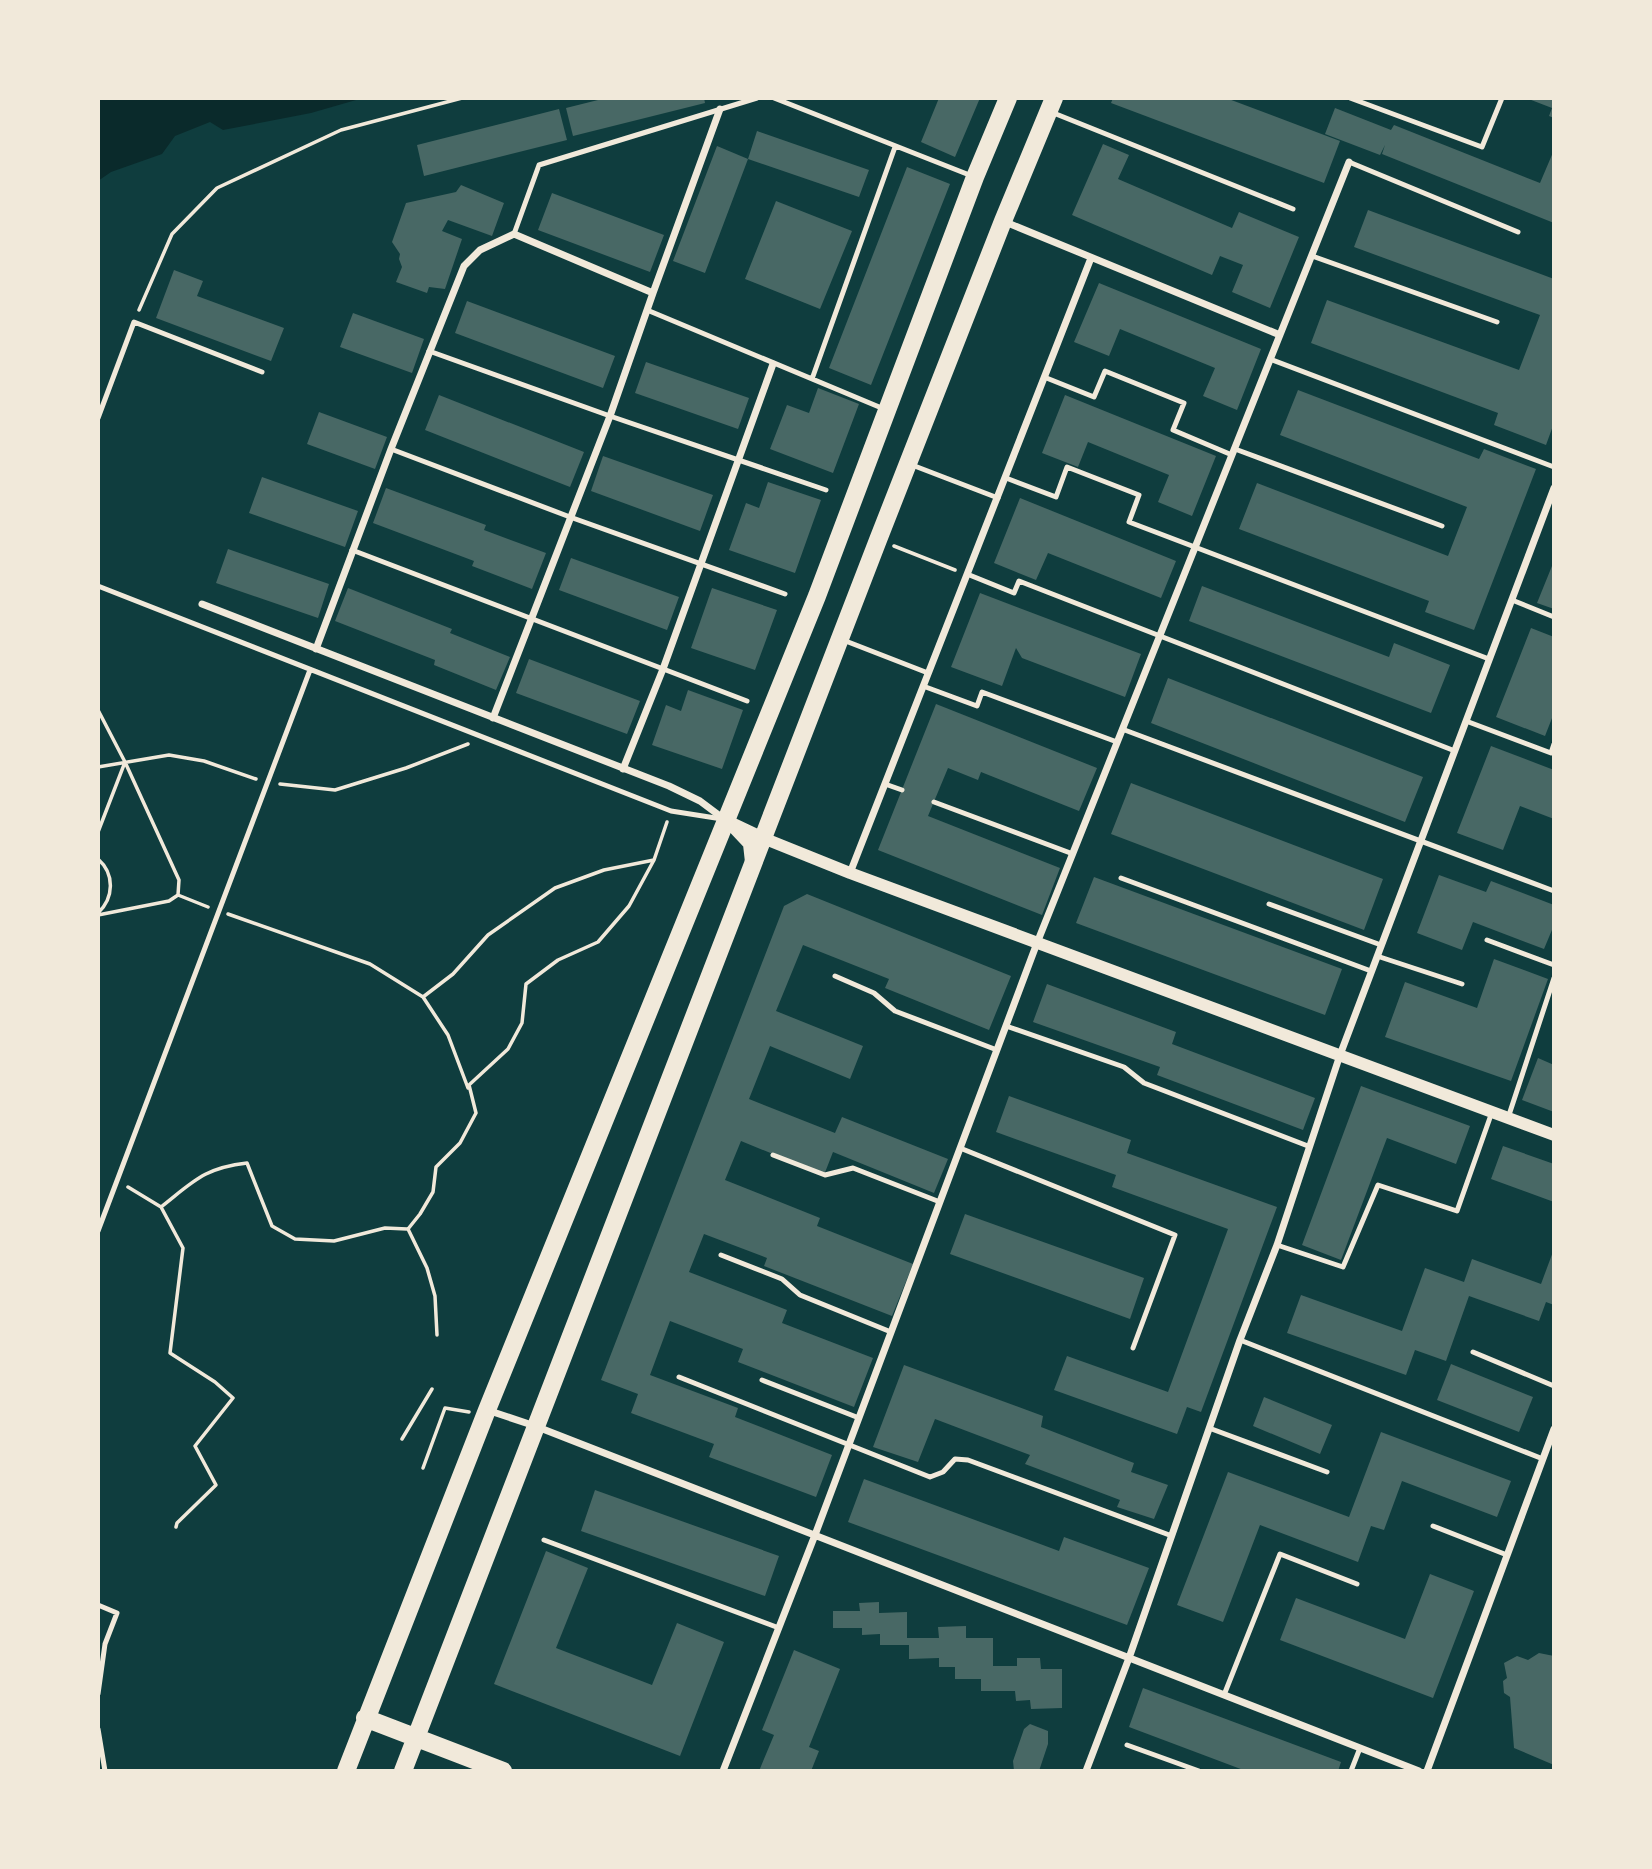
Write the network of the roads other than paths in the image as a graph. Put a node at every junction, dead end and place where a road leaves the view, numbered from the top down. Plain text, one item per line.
1 (757, 98) edge
2 (774, 98) edge
3 (1008, 98) edge
4 (1350, 98) edge
5 (1502, 98) edge
6 (1051, 104) edge
7 (720, 109) junction
8 (895, 147) junction
9 (1349, 162) joint
10 (975, 177) junction
11 (1293, 209) dead end
12 (1003, 220) junction
13 (1518, 232) dead end
14 (514, 234) junction
15 (1312, 256) junction
16 (1091, 258) junction
17 (653, 293) junction
18 (647, 310) junction
19 (1497, 322) dead end
20 (1280, 335) junction
21 (429, 351) junction
22 (1270, 359) junction
23 (773, 364) junction
24 (262, 372) dead end
25 (1044, 377) junction
26 (812, 379) junction
27 (887, 411) junction
28 (610, 416) junction
29 (98, 418) edge
30 (391, 449) junction
31 (1233, 452) junction
32 (737, 460) junction
33 (908, 464) junction
34 (1554, 467) edge
35 (1006, 478) junction
36 (826, 490) dead end
37 (1554, 490) edge
38 (998, 498) junction
39 (570, 517) junction
40 (1442, 526) dead end
41 (1195, 547) junction
42 (352, 550) junction
43 (701, 563) junction
44 (967, 574) junction
45 (98, 586) edge
46 (785, 594) dead end
47 (1512, 600) junction
48 (202, 604) dead end
49 (1554, 617) edge
50 (533, 619) junction
51 (1160, 636) junction
52 (841, 639) junction
53 (316, 649) junction
54 (1489, 659) junction
55 (663, 669) junction
56 (310, 670) junction
57 (928, 673) junction
58 (923, 686) junction
59 (747, 701) dead end
60 (493, 718) junction
61 (1466, 720) junction
62 (1122, 729) junction
63 (1117, 742) junction
64 (1554, 744) edge
65 (1455, 751) junction
66 (623, 769) junction
67 (885, 784) junction
68 (902, 790) dead end
69 (934, 802) dead end
70 (725, 820) junction
71 (763, 838) junction
72 (1420, 839) junction
73 (1073, 854) junction
74 (750, 870) junction
75 (850, 873) junction
76 (1121, 878) dead end
77 (1554, 891) edge
78 (1269, 904) dead end
79 (1488, 940) dead end
80 (1037, 943) junction
81 (1381, 945) junction
82 (1377, 956) junction
83 (1554, 965) edge
84 (1371, 971) junction
85 (835, 976) dead end
86 (1554, 978) edge
87 (1462, 984) dead end
88 (1546, 1003) junction
89 (1554, 1006) edge
90 (1006, 1026) junction
91 (997, 1050) junction
92 (1340, 1055) junction
93 (1492, 1112) junction
94 (1508, 1118) junction
95 (1554, 1135) edge
96 (1308, 1146) junction
97 (960, 1148) junction
98 (773, 1155) dead end
99 (940, 1202) junction
100 (98, 1231) edge
101 (1277, 1245) junction
102 (721, 1255) dead end
103 (891, 1332) junction
104 (1240, 1340) junction
105 (1133, 1348) dead end
106 (1473, 1352) dead end
107 (679, 1377) dead end
108 (762, 1380) dead end
109 (1554, 1386) edge
110 (487, 1410) junction
111 (859, 1418) junction
112 (535, 1426) junction
113 (1209, 1428) junction
114 (1554, 1429) edge
115 (848, 1446) junction
116 (1543, 1459) junction
117 (1327, 1472) dead end
118 (1433, 1526) dead end
119 (815, 1535) junction
120 (1172, 1536) junction
121 (544, 1540) dead end
122 (1507, 1555) junction
123 (1357, 1584) dead end
124 (98, 1605) edge
125 (779, 1628) junction
126 (1129, 1658) junction
127 (98, 1694) edge
128 (1224, 1695) junction
129 (365, 1718) junction
130 (98, 1729) edge
131 (416, 1739) junction
132 (1127, 1745) dead end
133 (1360, 1748) junction
134 (105, 1771) edge
135 (346, 1771) edge
136 (403, 1771) edge
137 (503, 1771) edge
138 (723, 1771) edge
139 (1086, 1771) edge
140 (1199, 1771) edge
141 (1351, 1771) edge
142 (1419, 1771) edge
143 (1427, 1771) edge

1 - 7 lane
2 - 8 lane
3 - 10 main road
4 - 5 lane
6 - 11 lane
6 - 12 main road
7 - 14 lane
7 - 17 street
8 - 10 lane
8 - 26 lane
9 - 13 lane
9 - 15 street
10 - 27 main road
12 - 16 street
12 - 33 main road
14 - 17 street
14 - 21 street
15 - 19 lane
15 - 20 street
16 - 20 street
16 - 25 street
17 - 18 street
18 - 23 lane
18 - 28 street
20 - 22 street
21 - 28 lane
21 - 30 street
22 - 31 street
22 - 34 lane
23 - 26 lane
23 - 32 street
24 - 29 lane
25 - 31 lane
25 - 35 street
26 - 27 lane
27 - 70 main road
28 - 32 lane
28 - 39 street
30 - 39 lane
30 - 42 street
31 - 40 lane
31 - 41 street
32 - 36 lane
32 - 43 street
33 - 38 lane
33 - 52 main road
35 - 38 street
35 - 41 lane
37 - 47 street
38 - 44 street
39 - 43 lane
39 - 50 street
41 - 51 street
41 - 54 lane
42 - 50 lane
42 - 53 street
43 - 46 lane
43 - 55 street
44 - 51 lane
44 - 57 street
45 - 56 lane
47 - 49 lane
47 - 54 street
48 - 53 street
50 - 55 lane
50 - 60 street
51 - 62 street
51 - 65 lane
52 - 57 lane
52 - 71 main road
53 - 60 street
54 - 61 street
55 - 59 lane
55 - 66 street
56 - 70 lane
56 - 100 lane
57 - 58 street
58 - 63 lane
58 - 67 street
60 - 66 street
61 - 64 lane
61 - 65 street
62 - 63 street
62 - 72 lane
63 - 73 street
65 - 72 street
66 - 70 street
67 - 68 lane
67 - 75 street
69 - 73 lane
70 - 71 street
70 - 74 street
70 - 110 main road
71 - 74 main road
71 - 75 street
72 - 77 lane
72 - 81 street
73 - 80 street
74 - 112 main road
75 - 80 street
76 - 84 lane
78 - 81 lane
79 - 83 lane
80 - 90 street
80 - 92 street
81 - 82 street
82 - 84 street
82 - 87 lane
84 - 92 street
85 - 91 lane
86 - 88 lane
88 - 89 lane
88 - 94 lane
90 - 91 street
90 - 96 lane
91 - 97 street
92 - 93 street
92 - 96 street
93 - 94 street
93 - 101 lane
94 - 95 street
96 - 101 street
97 - 99 street
97 - 105 lane
98 - 99 lane
99 - 103 street
101 - 104 street
102 - 103 lane
103 - 111 street
104 - 113 street
104 - 116 lane
106 - 109 lane
107 - 115 lane
108 - 111 lane
110 - 112 street
110 - 129 main road
111 - 115 street
112 - 119 street
112 - 131 main road
113 - 117 lane
113 - 120 street
114 - 116 street
115 - 119 street
115 - 120 lane
116 - 122 street
118 - 122 lane
119 - 125 street
119 - 126 street
120 - 126 street
121 - 125 lane
122 - 143 street
123 - 128 lane
124 - 127 lane
125 - 138 street
126 - 128 street
126 - 139 street
128 - 133 street
129 - 131 main road
129 - 135 main road
130 - 134 lane
131 - 136 main road
131 - 137 main road
132 - 140 lane
133 - 141 lane
133 - 142 street

